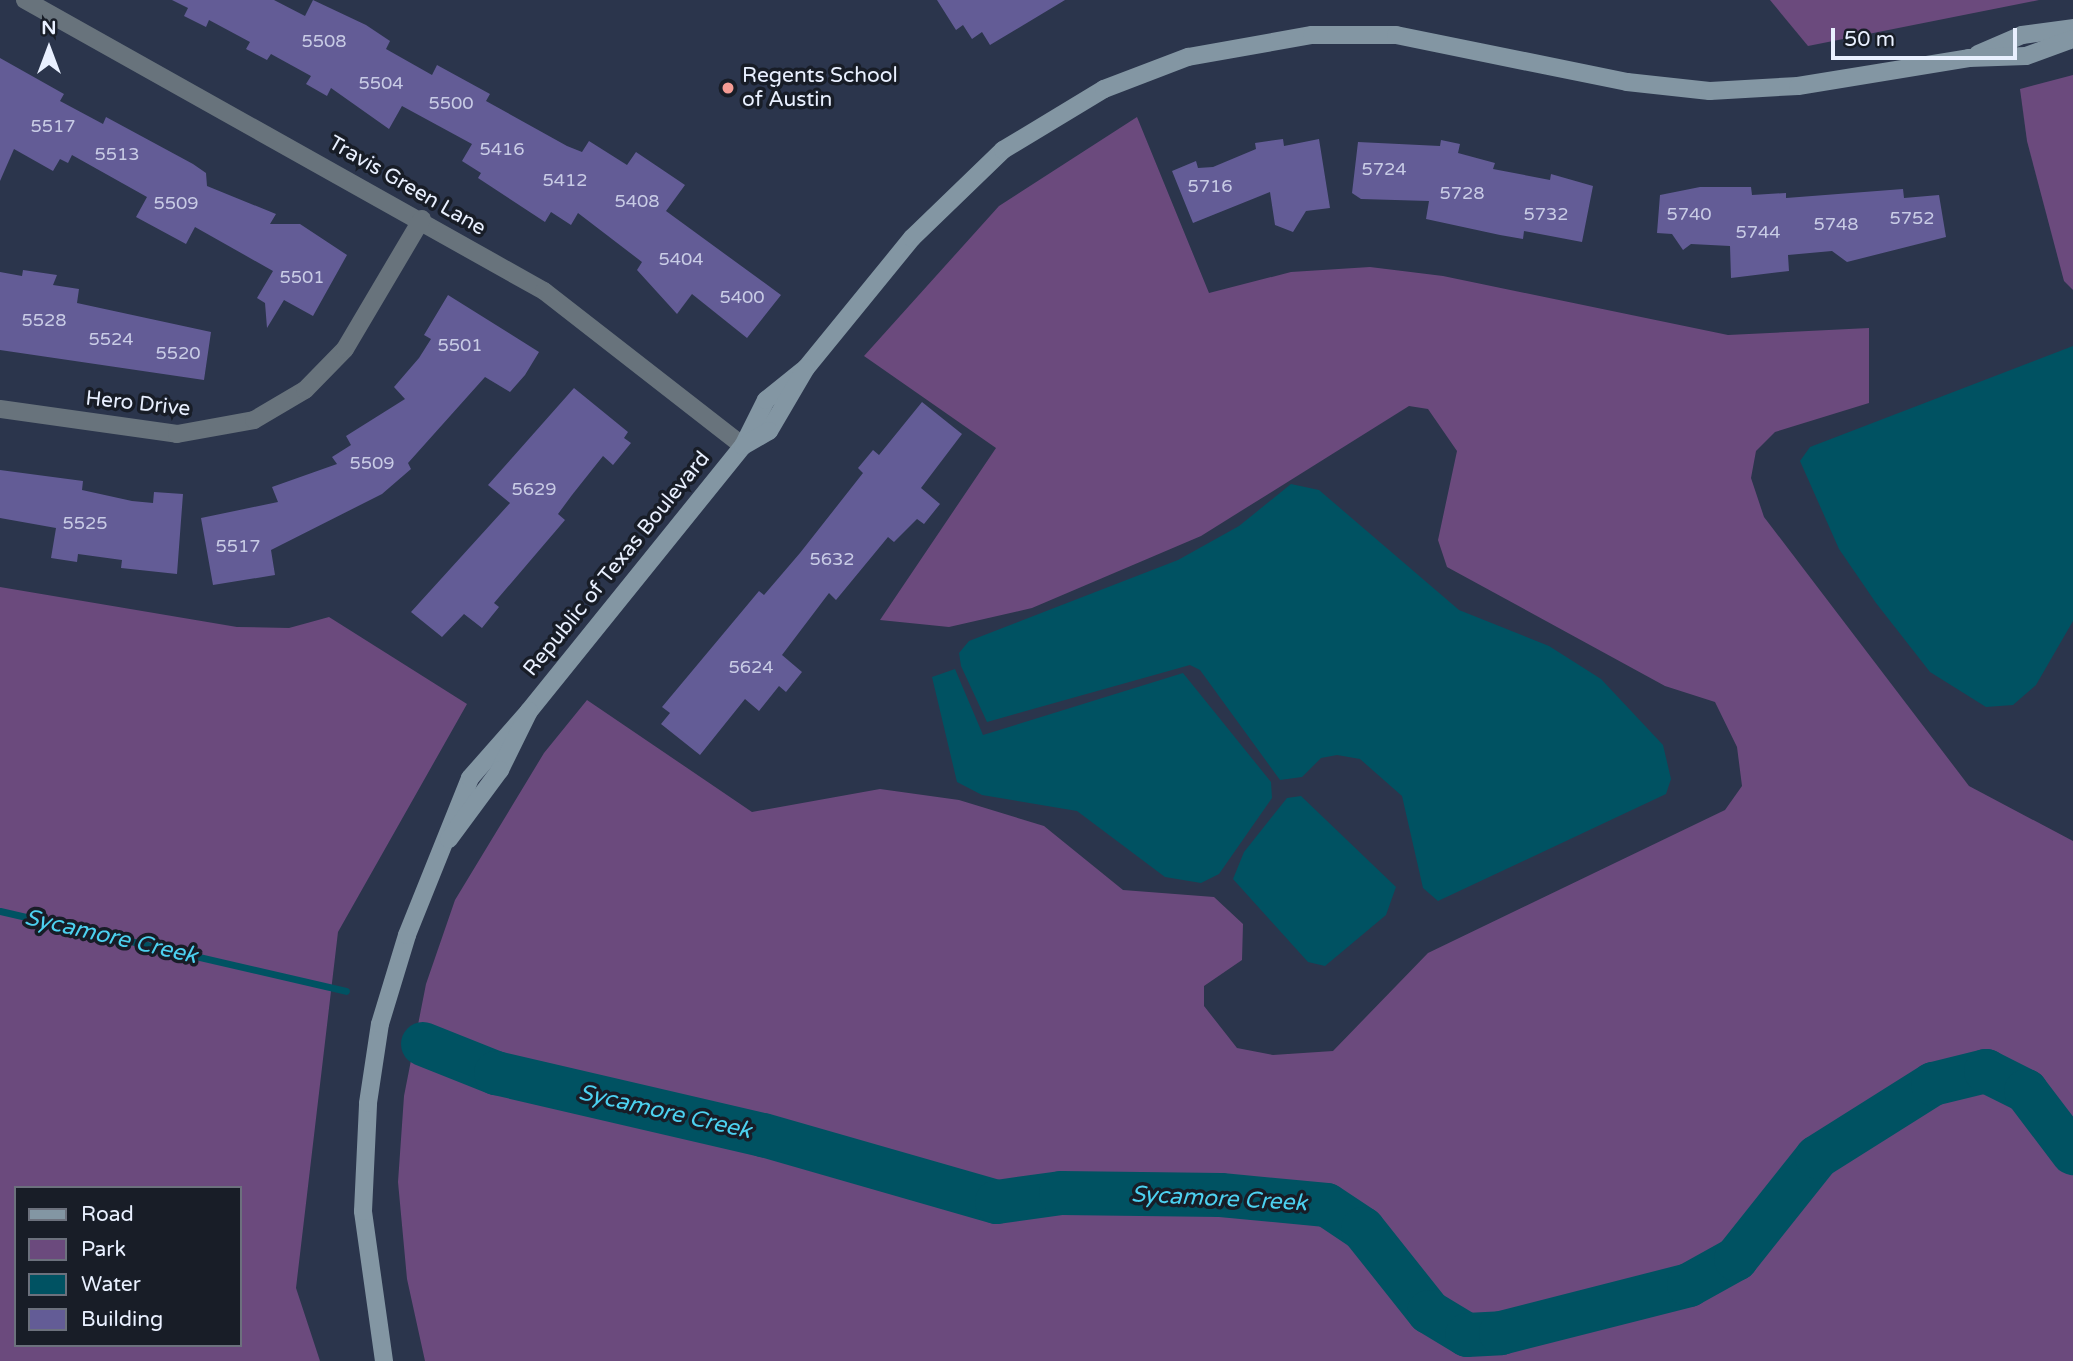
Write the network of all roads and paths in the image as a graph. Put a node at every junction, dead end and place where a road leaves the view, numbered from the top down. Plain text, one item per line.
1 (25, 0) edge
2 (2073, 28) edge
3 (2073, 39) edge
4 (1969, 58) junction
5 (422, 219) junction
6 (0, 409) edge
7 (743, 446) junction
8 (384, 1361) edge

1 - 5 street, Travis Green Lane
2 - 4 street, Republic of Texas Boulevard
3 - 4 street, Republic of Texas Boulevard
4 - 7 street, Republic of Texas Boulevard
5 - 6 street, Hero Drive
5 - 7 street, Travis Green Lane
7 - 8 street, Republic of Texas Boulevard

